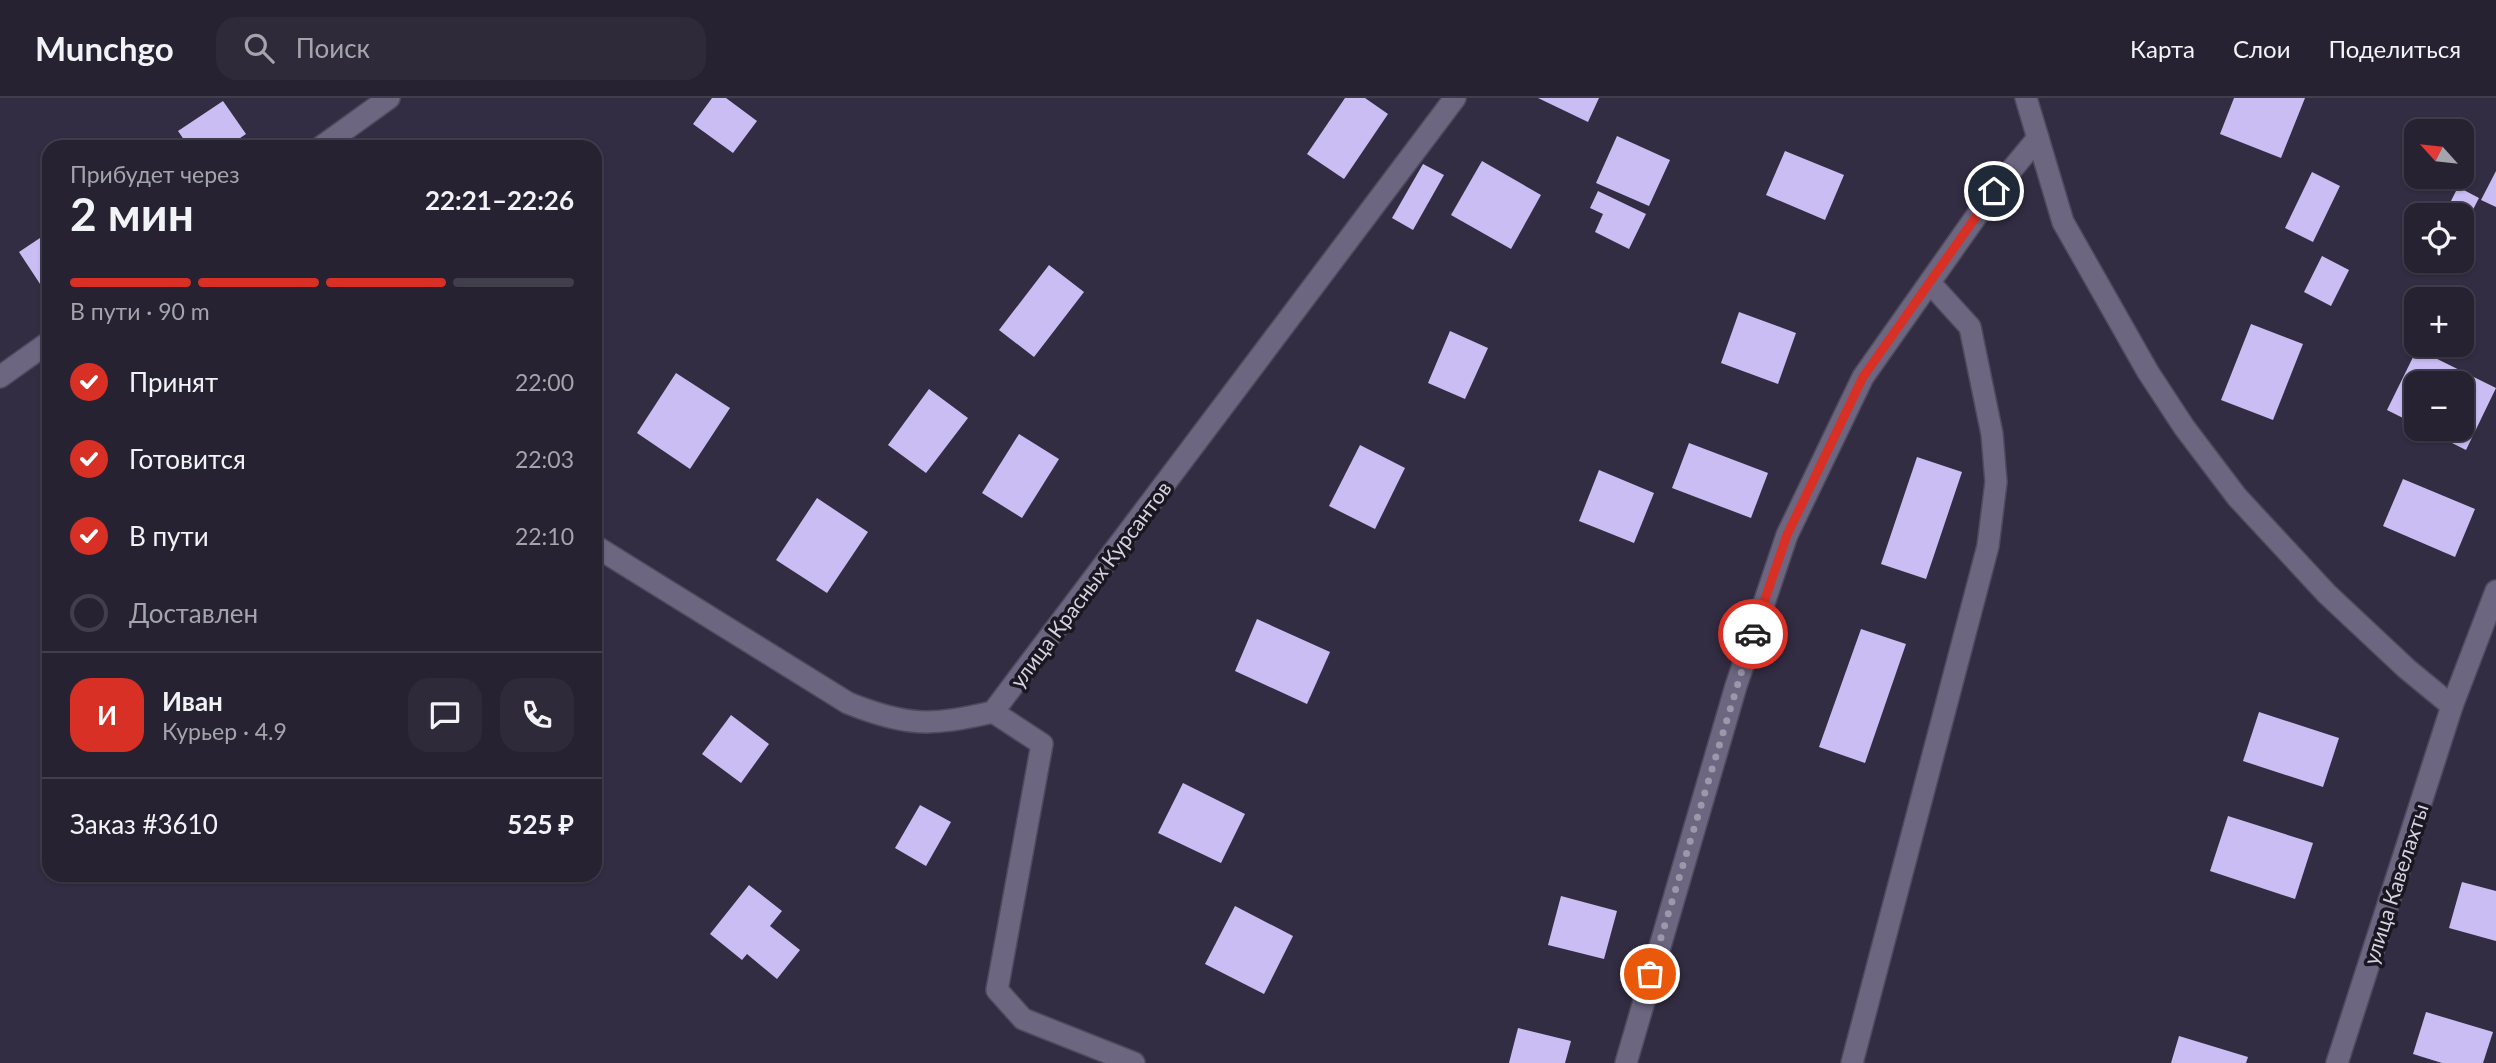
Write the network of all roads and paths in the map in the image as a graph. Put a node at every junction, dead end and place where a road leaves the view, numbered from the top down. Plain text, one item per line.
1 (389, 98) edge
2 (1455, 98) edge
3 (2026, 98) edge
4 (2038, 138) junction
5 (331, 140) edge
6 (1930, 283) junction
7 (42, 347) edge
8 (0, 377) edge
9 (602, 550) edge
10 (2496, 591) edge
11 (2452, 706) junction
12 (993, 712) junction
13 (1134, 1063) edge
14 (1626, 1063) edge
15 (1852, 1063) edge
16 (2337, 1063) edge

1 - 5 street
2 - 12 street, улица Красных Курсантов
3 - 4 street
4 - 6 street
4 - 11 street
6 - 14 street
6 - 15 street
7 - 8 street
9 - 12 street
10 - 11 street, улица Кавелахты
11 - 16 street, улица Кавелахты
12 - 13 street

